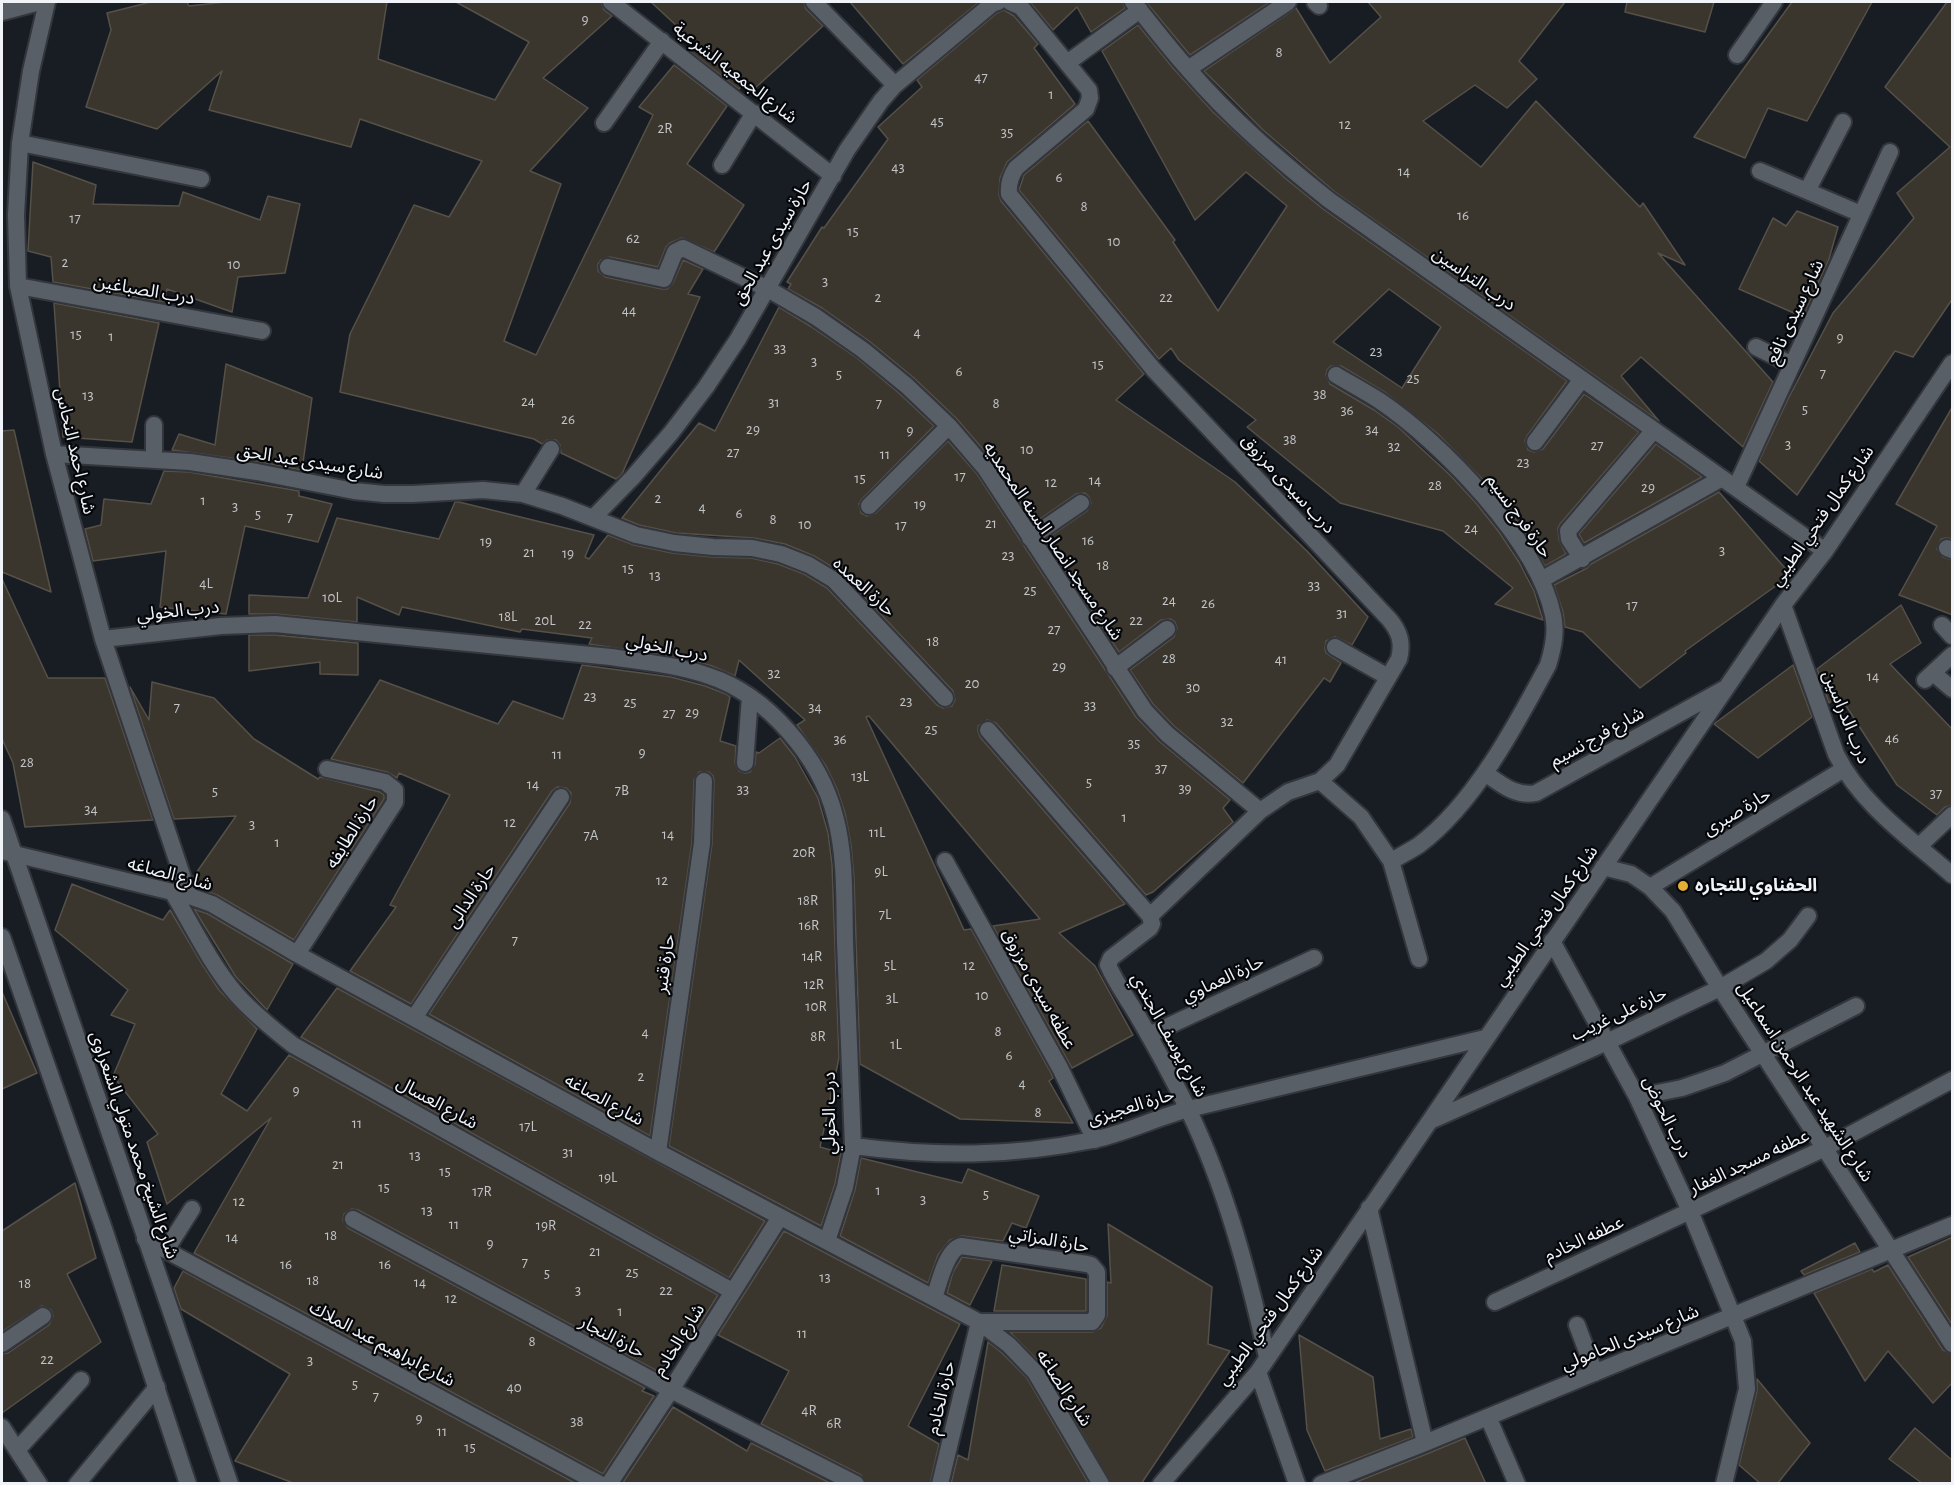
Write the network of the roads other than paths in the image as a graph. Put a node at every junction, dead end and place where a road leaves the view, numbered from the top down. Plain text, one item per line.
1 (40, 2) edge
2 (47, 2) edge
3 (611, 2) edge
4 (814, 2) edge
5 (998, 2) edge
6 (1010, 2) edge
7 (1288, 2) edge
8 (1774, 2) edge
9 (1137, 6) edge
10 (2, 12) edge
11 (662, 41) junction
12 (1737, 55) dead end
13 (1067, 63) junction
14 (1188, 69) junction
15 (895, 86) junction
16 (754, 113) junction
17 (1843, 122) dead end
18 (604, 123) dead end
19 (20, 143) junction
20 (1890, 152) dead end
21 (722, 165) dead end
22 (1760, 171) dead end
23 (833, 176) junction
24 (201, 179) dead end
25 (1807, 191) junction
26 (1861, 214) junction
27 (608, 267) dead end
28 (18, 286) junction
29 (768, 289) junction
30 (262, 331) dead end
31 (1756, 348) dead end
32 (1953, 363) edge
33 (1792, 365) junction
34 (1336, 375) dead end
35 (1582, 379) junction
36 (154, 425) dead end
37 (949, 426) junction
38 (1654, 430) junction
39 (1535, 442) dead end
40 (551, 449) dead end
41 (54, 454) junction
42 (154, 459) junction
43 (1729, 483) junction
44 (523, 494) junction
45 (1081, 503) dead end
46 (869, 506) dead end
47 (593, 518) junction
48 (1030, 538) junction
49 (1825, 551) junction
50 (1582, 558) junction
51 (1541, 580) junction
52 (1783, 605) junction
53 (1167, 629) dead end
54 (103, 639) junction
55 (1335, 647) dead end
56 (1953, 655) edge
57 (1115, 668) junction
58 (1388, 677) junction
59 (1727, 687) junction
60 (1953, 689) edge
61 (750, 697) junction
62 (945, 698) dead end
63 (988, 730) dead end
64 (745, 762) dead end
65 (327, 769) dead end
66 (1844, 770) junction
67 (1485, 773) junction
68 (704, 781) dead end
69 (1320, 781) junction
70 (561, 797) dead end
71 (1260, 811) junction
72 (1953, 815) edge
73 (2, 819) edge
74 (1919, 846) junction
75 (8, 853) edge
76 (945, 861) dead end
77 (1391, 861) junction
78 (1603, 867) junction
79 (1953, 875) edge
80 (1650, 887) junction
81 (181, 894) junction
82 (1150, 916) junction
83 (1808, 916) dead end
84 (2, 937) edge
85 (1552, 941) junction
86 (297, 954) junction
87 (1314, 958) dead end
88 (1419, 959) dead end
89 (1720, 988) junction
90 (1856, 1006) dead end
91 (414, 1018) junction
92 (1149, 1035) junction
93 (1485, 1038) junction
94 (1607, 1042) junction
95 (1763, 1053) junction
96 (1953, 1080) edge
97 (1637, 1097) junction
98 (1188, 1109) junction
99 (1429, 1121) junction
100 (1095, 1140) junction
101 (853, 1146) junction
102 (1825, 1148) junction
103 (658, 1152) junction
104 (1369, 1208) junction
105 (192, 1209) dead end
106 (1690, 1211) junction
107 (780, 1217) junction
108 (353, 1219) dead end
109 (1953, 1225) edge
110 (146, 1239) junction
111 (827, 1241) junction
112 (166, 1250) junction
113 (1891, 1251) junction
114 (732, 1291) junction
115 (934, 1298) junction
116 (1495, 1302) dead end
117 (43, 1316) dead end
118 (1734, 1316) junction
119 (979, 1322) junction
120 (1577, 1325) dead end
121 (2, 1344) edge
122 (1953, 1344) edge
123 (1262, 1364) junction
124 (1596, 1373) junction
125 (81, 1380) dead end
126 (157, 1387) junction
127 (671, 1390) junction
128 (1488, 1417) junction
129 (2, 1427) edge
130 (1425, 1443) junction
131 (17, 1450) junction
132 (231, 1483) edge
133 (39, 1484) edge
134 (77, 1484) edge
135 (188, 1484) edge
136 (600, 1484) edge
137 (609, 1484) edge
138 (856, 1484) edge
139 (940, 1484) edge
140 (1101, 1484) edge
141 (1161, 1484) edge
142 (1297, 1484) edge
143 (1321, 1484) edge
144 (1517, 1484) edge
145 (1724, 1484) edge

1 - 10 street
2 - 19 street, شارع احمد النحاس
3 - 11 street, شارع الجمعيه الشرعية
4 - 15 street
5 - 15 street, حارة سيدى عبد الحق
6 - 13 street
7 - 14 street
8 - 12 street
9 - 13 street
9 - 14 street, درب التراسين
11 - 16 street, شارع الجمعيه الشرعية
11 - 18 street
13 - 58 street, درب سيدى مرزوق
14 - 35 street, درب التراسين
15 - 23 street, حارة سيدى عبد الحق
16 - 21 street
16 - 23 street, شارع الجمعيه الشرعية
17 - 25 street
19 - 24 street
19 - 28 street, شارع احمد النحاس
20 - 26 street, شارع سيدى نافع
22 - 25 street
23 - 29 street, حارة سيدى عبد الحق
25 - 26 street
26 - 33 street, شارع سيدى نافع
27 - 29 street, شارع مسجد انصار السنه المحمديه
28 - 30 street, درب الصباغين
28 - 41 street, شارع احمد النحاس
29 - 37 street, شارع مسجد انصار السنه المحمديه
29 - 47 street, حارة سيدى عبد الحق
31 - 33 street
32 - 49 street, شارع كمال فتحي الطيبي
33 - 43 street, شارع سيدى نافع
34 - 51 street, حارة فرج نسيم
35 - 38 street, درب التراسين
35 - 39 street
36 - 42 street
37 - 46 street
37 - 48 street, شارع مسجد انصار السنه المحمديه
38 - 43 street, درب التراسين
38 - 50 street
40 - 44 street
41 - 42 street, شارع سيدى عبد الحق
41 - 54 street, شارع احمد النحاس
42 - 44 street, شارع سيدى عبد الحق
43 - 49 street, درب التراسين
43 - 50 street
44 - 47 street, شارع سيدى عبد الحق
45 - 48 street
47 - 62 street, حارة العمده
48 - 57 street, شارع مسجد انصار السنه المحمديه
49 - 52 street, شارع كمال فتحي الطيبي
50 - 51 street
51 - 67 street, حارة فرج نسيم
52 - 59 street, شارع كمال فتحي الطيبي
52 - 66 street, درب الدراسين
53 - 57 street
54 - 61 street, درب الخولي
54 - 81 street, شارع احمد النحاس
55 - 58 street
56 - 60 street
57 - 71 street, شارع مسجد انصار السنه المحمديه
58 - 69 street, درب سيدى مرزوق
59 - 67 street, شارع فرج نسيم
59 - 78 street, شارع كمال فتحي الطيبي
61 - 64 street
61 - 101 street, درب الخولي
63 - 82 street
65 - 86 street, حارة الطايفه
66 - 74 street, درب الدراسين
66 - 80 street, حارة صبرى
67 - 77 street, حارة فرج نسيم
68 - 103 street, حارة قنبر
69 - 71 street, درب سيدى مرزوق
69 - 77 street
70 - 91 street, حارة الدالى
71 - 82 street, درب سيدى مرزوق
72 - 74 street
73 - 75 street, شارع الشيخ محمد متولي الشعراوى
74 - 79 street, درب الدراسين
75 - 81 street, شارع الصاغه
75 - 110 street, شارع الشيخ محمد متولي الشعراوى
76 - 100 street, عطفه سيدى مرزوق
77 - 88 street
78 - 80 street, شارع الشهيد عبد الرحمن اسماعيل
78 - 85 street, شارع كمال فتحي الطيبي
80 - 89 street, شارع الشهيد عبد الرحمن اسماعيل
81 - 86 street, شارع الصاغه
81 - 114 street, شارع العسال
82 - 92 street, شارع يوسف الجندي
83 - 89 street, حارة على غريب
84 - 126 street
85 - 93 street, شارع كمال فتحي الطيبي
85 - 94 street, درب الحوض
86 - 91 street, شارع الصاغه
87 - 92 street, حارة العماوي
89 - 94 street, حارة على غريب
89 - 95 street, شارع الشهيد عبد الرحمن اسماعيل
90 - 95 street
91 - 103 street, شارع الصاغه
92 - 98 street, شارع يوسف الجندي
93 - 98 street, حارة العجيزى
93 - 99 street, شارع كمال فتحي الطيبي
94 - 97 street, درب الحوض
94 - 99 street, حارة على غريب
95 - 97 street
95 - 102 street, شارع الشهيد عبد الرحمن اسماعيل
96 - 102 street, عطفه مسجد الغفار
97 - 106 street, درب الحوض
98 - 100 street, حارة العجيزى
98 - 123 street, شارع يوسف الجندي
99 - 104 street, شارع كمال فتحي الطيبي
100 - 101 street, حارة العجيزى
101 - 111 street, درب الخولي
102 - 106 street, عطفه مسجد الغفار
102 - 113 street, شارع الشهيد عبد الرحمن اسماعيل
103 - 107 street, شارع الصاغه
104 - 123 street, شارع كمال فتحي الطيبي
104 - 130 street
105 - 112 street
106 - 116 street, عطفه الخادم
106 - 118 street, درب الحوض
107 - 111 street, شارع الصاغه
107 - 114 street, شارع الخادم
108 - 127 street, حارة النجار
109 - 113 street, شارع سيدى الحامولي
110 - 112 street, شارع ابراهيم عبد الملاك
110 - 132 street, شارع الشيخ محمد متولي الشعراوى
111 - 115 street, شارع الصاغه
112 - 136 street, شارع ابراهيم عبد الملاك
113 - 118 street, شارع سيدى الحامولي
113 - 122 street, شارع الشهيد عبد الرحمن اسماعيل
114 - 127 street, شارع الخادم
115 - 119 street, شارع الصاغه
115 - 119 street, حارة المزاتي
117 - 121 street
118 - 124 street, شارع سيدى الحامولي
118 - 145 street, درب الحوض
119 - 139 street, حارة الخادم
119 - 140 street, شارع الصاغه
120 - 124 street
123 - 141 street, شارع كمال فتحي الطيبي
123 - 142 street, شارع يوسف الجندي
124 - 128 street, شارع سيدى الحامولي
125 - 131 street
126 - 134 street
126 - 135 street
127 - 137 street, شارع الخادم
127 - 138 street, حارة النجار
128 - 130 street, شارع سيدى الحامولي
128 - 144 street
129 - 131 street
130 - 143 street, شارع سيدى الحامولي
131 - 133 street

